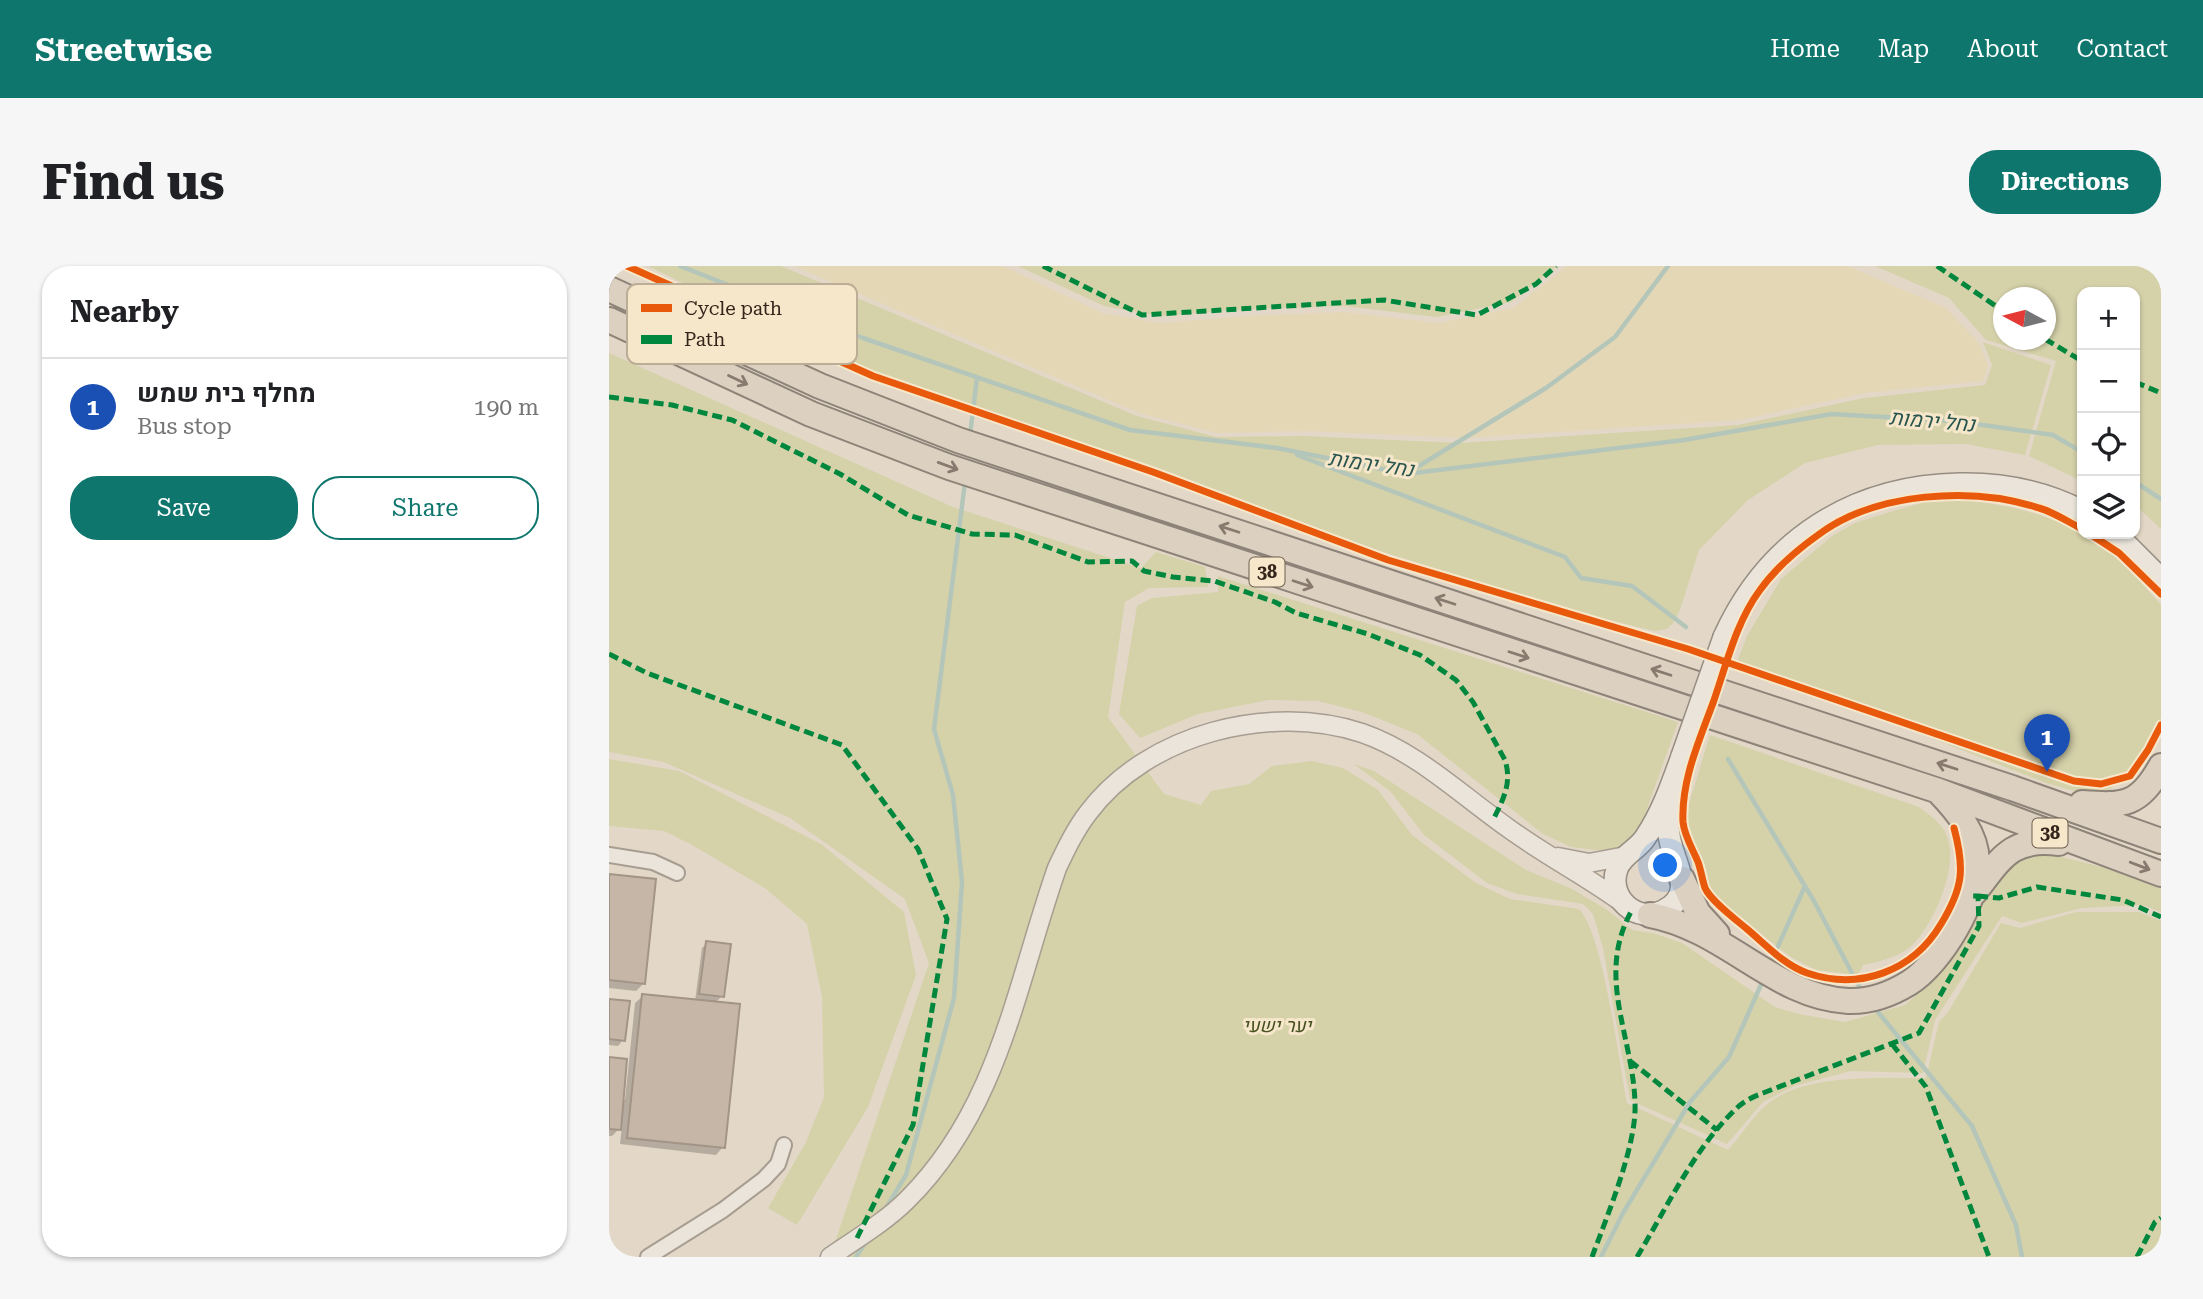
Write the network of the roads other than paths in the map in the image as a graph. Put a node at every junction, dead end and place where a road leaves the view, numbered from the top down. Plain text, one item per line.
1 (609, 289) edge
2 (627, 297) edge
3 (609, 320) edge
4 (627, 328) edge
5 (704, 364) edge
6 (772, 364) edge
7 (2077, 509) edge
8 (2122, 539) edge
9 (2125, 539) edge
10 (2161, 562) edge
11 (2161, 579) edge
12 (2161, 766) edge
13 (1671, 787) junction
14 (2012, 788) junction
15 (1939, 791) junction
16 (2161, 841) edge
17 (2093, 848) junction
18 (1545, 852) junction
19 (1631, 853) junction
20 (609, 855) edge
21 (1679, 870) junction
22 (677, 873) dead end
23 (2161, 874) edge
24 (1971, 897) junction
25 (1623, 903) junction
26 (1650, 915) junction
27 (1732, 949) junction
28 (784, 1145) dead end
29 (648, 1257) edge
30 (830, 1257) edge

2 -> 1 highway, 38
3 -> 4 highway, 38
5 -> 15 highway, 38
14 -> 6 highway, 38
7 - 13 main road, bridge
8 - 11 main road
9 - 10 main road
12 - 14 highway
13 - 19 main road
13 - 21 main road
14 - 16 highway, 38
15 - 17 highway, 38
15 - 24 highway
17 -> 23 highway, 38
17 - 24 highway
18 - 19 street
18 - 25 street
18 - 30 street
19 - 21 main road
19 - 25 main road
20 - 22 street
21 - 26 main road
21 - 27 highway
24 - 27 highway
25 - 26 main road
26 - 27 highway
28 - 29 street

